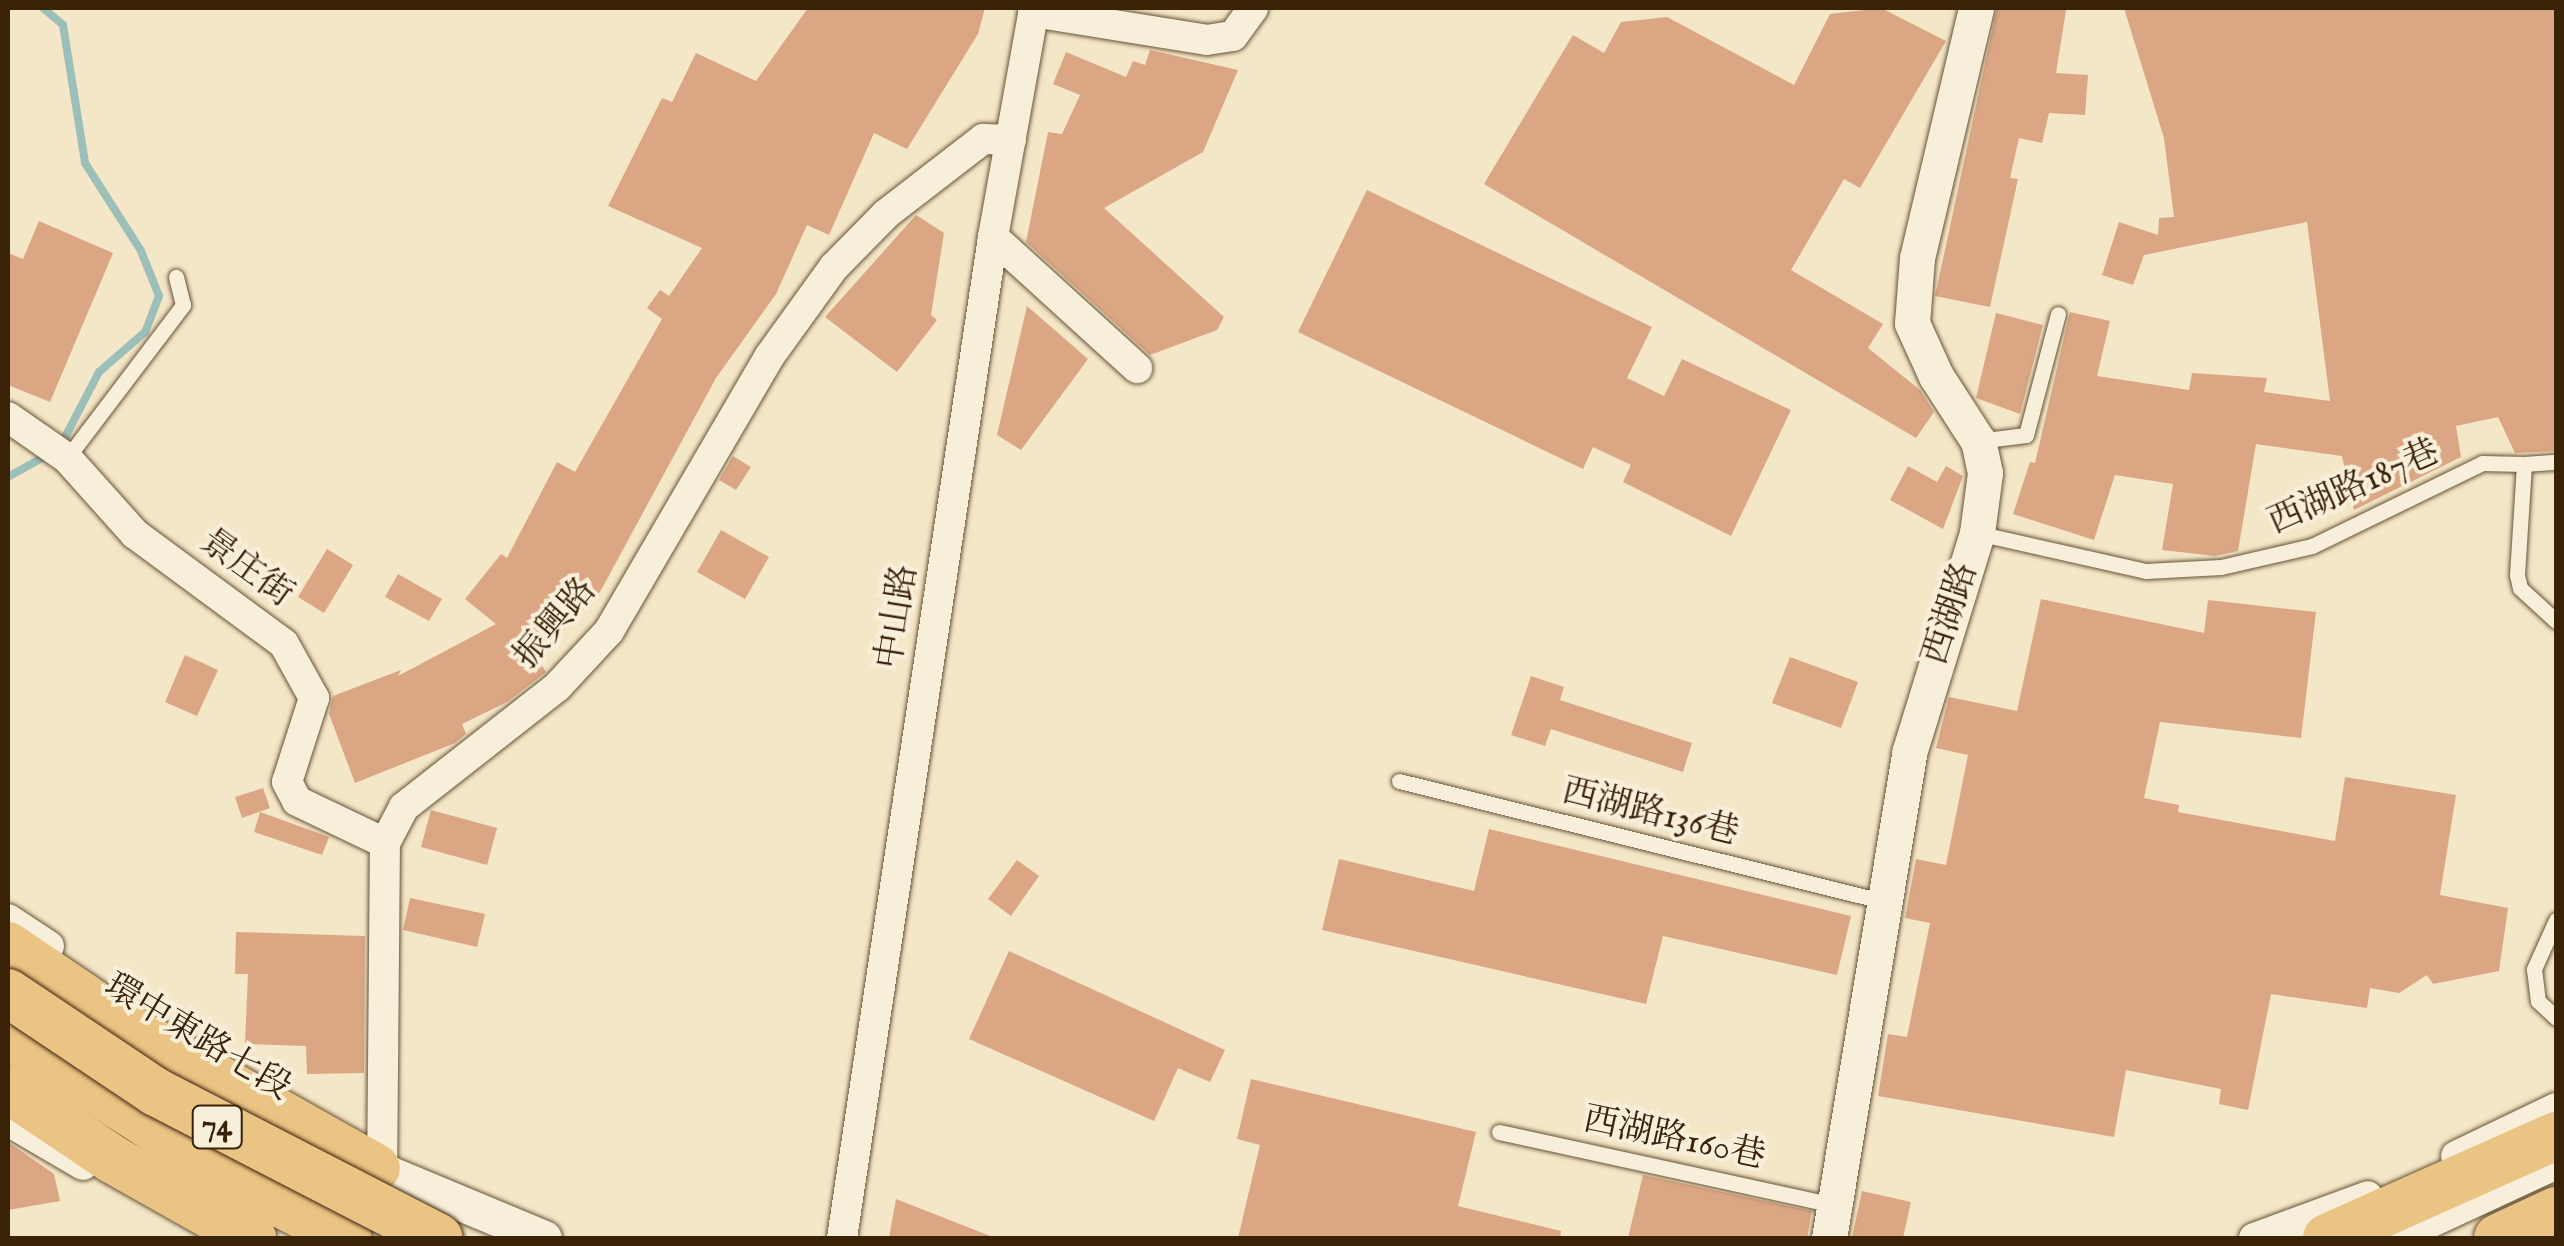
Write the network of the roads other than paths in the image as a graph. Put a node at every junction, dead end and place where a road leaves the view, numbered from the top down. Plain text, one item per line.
1 (1253, 8) edge
2 (1976, 8) edge
3 (1034, 10) edge
4 (1011, 140) junction
5 (993, 237) junction
6 (176, 277) dead end
7 (2058, 314) dead end
8 (1137, 368) dead end
9 (8, 417) edge
10 (1978, 440) junction
11 (67, 458) junction
12 (2556, 462) edge
13 (2524, 464) junction
14 (1977, 533) junction
15 (2556, 620) edge
16 (1399, 781) dead end
17 (385, 842) junction
18 (1886, 902) junction
19 (8, 919) edge
20 (2556, 920) edge
21 (8, 946) edge
22 (8, 982) edge
23 (8, 994) edge
24 (2556, 1018) edge
25 (8, 1035) edge
26 (8, 1052) edge
27 (8, 1089) edge
28 (2556, 1108) edge
29 (8, 1121) edge
30 (1500, 1132) dead end
31 (2556, 1136) edge
32 (2556, 1162) edge
33 (380, 1170) junction
34 (2556, 1172) edge
35 (2556, 1210) edge
36 (1832, 1222) edge
37 (214, 1238) edge
38 (252, 1238) edge
39 (276, 1238) edge
40 (348, 1238) edge
41 (365, 1238) edge
42 (440, 1238) edge
43 (544, 1238) edge
44 (842, 1238) edge
45 (2254, 1238) edge
46 (2327, 1238) edge
47 (2390, 1238) edge
48 (2411, 1238) edge
49 (2498, 1238) edge

1 - 3 street
2 - 10 street, 西湖路
3 - 4 street, 中山路
4 - 5 street, 中山路
4 - 17 street, 振興路
5 - 8 street
5 - 44 street, 中山路
6 - 11 lane
7 - 10 lane
9 - 11 street, 景庄街
10 - 14 street, 西湖路
11 - 17 street, 景庄街
12 - 13 lane, 西湖路187巷
13 - 14 lane, 西湖路187巷
13 - 15 lane
14 - 18 street, 西湖路
16 - 18 lane, 西湖路136巷
17 - 33 street
18 - 36 street, 西湖路
19 - 33 street, 環中東路七段
20 - 24 lane
21 - 33 highway
22 - 33 street, 環中東路七段
23 - 42 highway, 74, bridge
25 - 40 highway, 74
26 - 39 street
27 - 38 highway
28 - 45 street
29 - 37 street
30 - 36 lane, 西湖路160巷
31 - 46 highway
32 - 47 street
33 - 41 street
33 - 43 street, 環中東路七段
34 - 48 highway
35 - 49 highway

